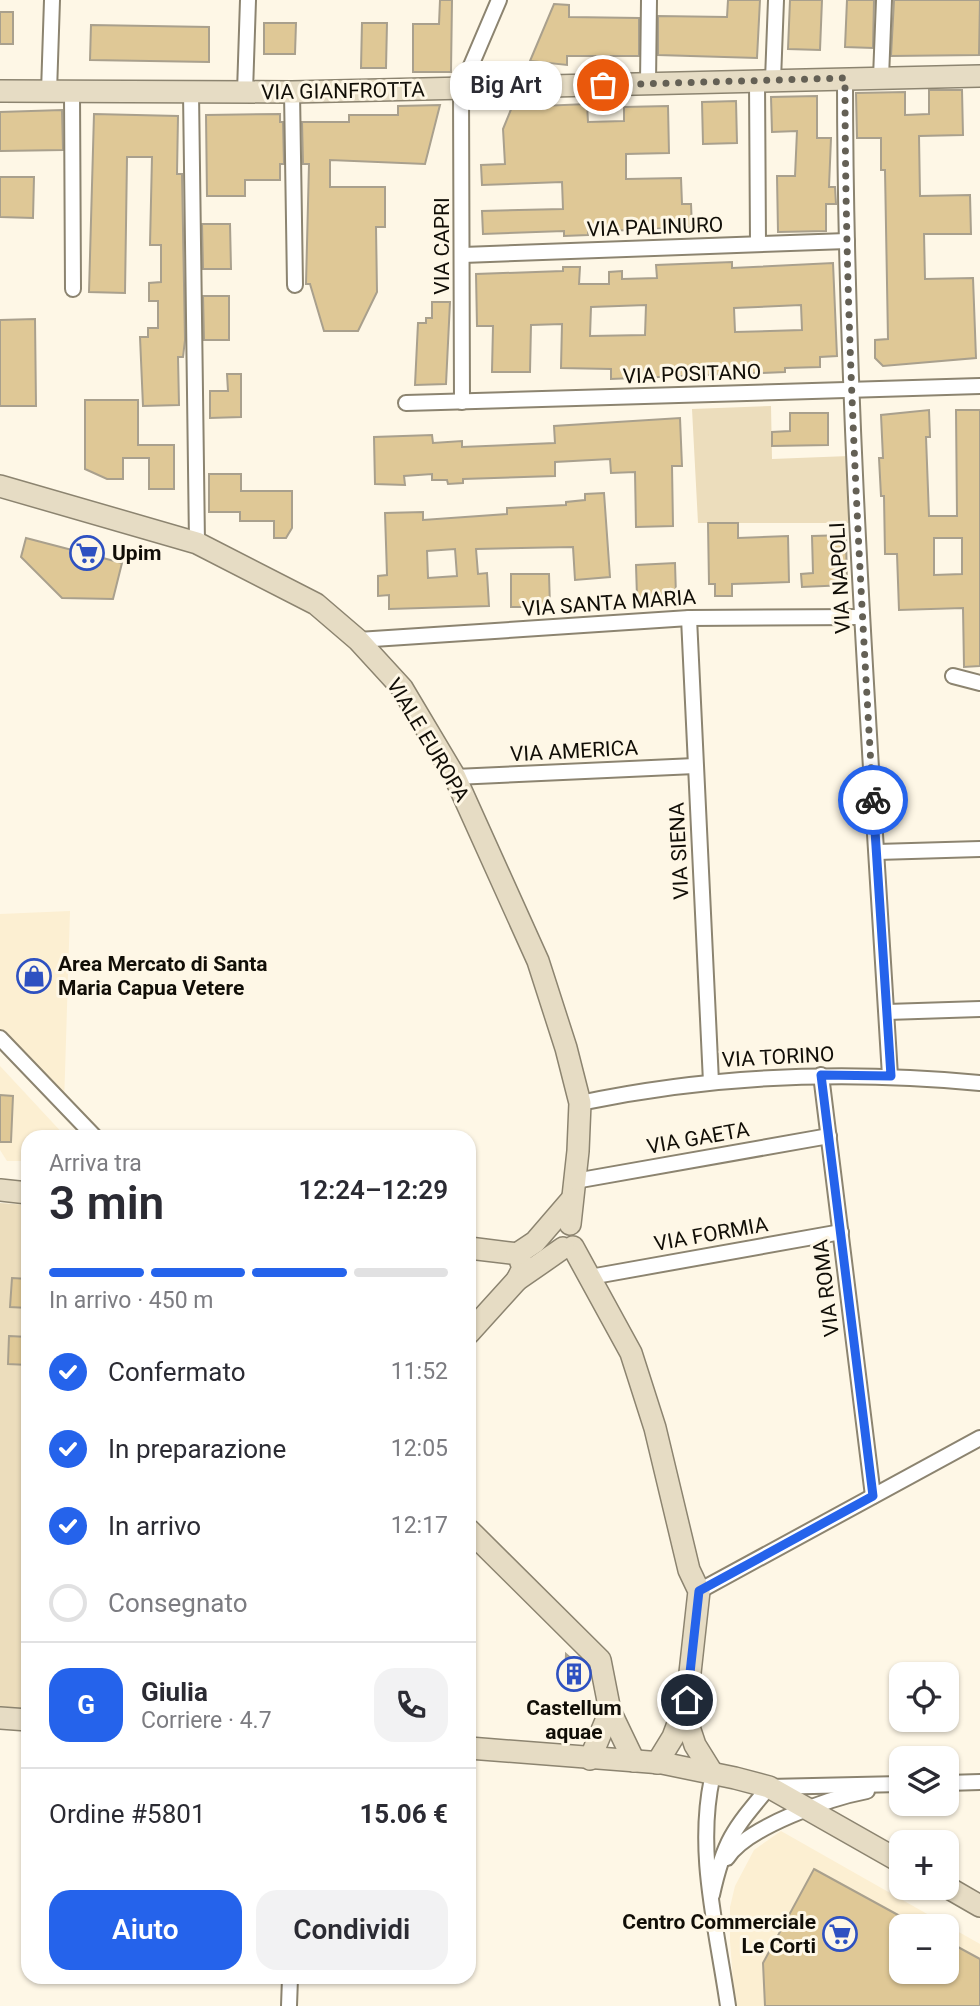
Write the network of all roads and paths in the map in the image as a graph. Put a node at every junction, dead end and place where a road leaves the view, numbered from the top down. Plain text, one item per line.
1 (52, 0) edge
2 (248, 0) edge
3 (499, 0) edge
4 (649, 0) edge
5 (776, 0) edge
6 (884, 0) edge
7 (980, 76) edge
8 (845, 78) junction
9 (881, 78) junction
10 (765, 81) junction
11 (648, 83) junction
12 (461, 89) junction
13 (0, 91) edge
14 (49, 92) junction
15 (191, 92) junction
16 (245, 92) junction
17 (292, 92) junction
18 (72, 93) junction
19 (847, 241) junction
20 (758, 244) junction
21 (463, 255) junction
22 (295, 285) dead end
23 (73, 289) dead end
24 (980, 386) edge
25 (853, 390) junction
26 (463, 402) junction
27 (406, 403) dead end
28 (0, 486) edge
29 (197, 543) junction
30 (862, 617) junction
31 (689, 618) junction
32 (358, 640) junction
33 (953, 677) dead end
34 (980, 684) edge
35 (695, 766) junction
36 (455, 777) junction
37 (980, 849) edge
38 (877, 852) junction
39 (980, 1009) edge
40 (887, 1012) junction
41 (0, 1038) edge
42 (821, 1075) junction
43 (891, 1076) junction
44 (711, 1082) junction
45 (980, 1083) edge
46 (579, 1103) junction
47 (88, 1130) edge
48 (829, 1136) junction
49 (0, 1190) edge
50 (573, 1190) junction
51 (21, 1192) edge
52 (841, 1232) junction
53 (568, 1248) junction
54 (476, 1249) edge
55 (517, 1254) junction
56 (590, 1277) junction
57 (517, 1280) junction
58 (476, 1325) edge
59 (980, 1438) edge
60 (873, 1496) junction
61 (476, 1537) edge
62 (699, 1591) junction
63 (687, 1700) junction
64 (610, 1712) junction
65 (0, 1718) edge
66 (21, 1720) edge
67 (476, 1749) edge
68 (590, 1759) junction
69 (634, 1761) junction
70 (657, 1763) junction
71 (713, 1774) junction
72 (980, 1782) edge
73 (959, 1783) edge
74 (889, 1784) edge
75 (769, 1787) junction
76 (889, 1787) edge
77 (810, 1810) junction
78 (889, 1855) edge
79 (959, 1894) edge
80 (712, 1895) junction
81 (980, 1906) edge
82 (290, 1984) edge
83 (289, 2006) edge
84 (728, 2006) edge

1 - 14 street
2 - 16 street
3 - 12 street
4 - 11 street
5 - 10 street
6 - 9 street
7 - 9 street, VIA GIANFROTTA
8 - 9 street, VIA GIANFROTTA
8 - 10 street, VIA GIANFROTTA
8 - 19 street, VIA NAPOLI
10 - 11 street, VIA GIANFROTTA
10 - 20 street
11 - 12 street, VIA GIANFROTTA
12 - 17 street, VIA GIANFROTTA
12 - 21 street, VIA CAPRI
13 - 14 street, VIA GIANFROTTA
14 - 18 street, VIA GIANFROTTA
15 - 16 street, VIA GIANFROTTA
15 - 18 street, VIA GIANFROTTA
15 - 29 street
16 - 17 street, VIA GIANFROTTA
17 - 22 street
18 - 23 street
19 - 20 street, VIA PALINURO
19 - 25 street, VIA NAPOLI
20 - 21 street, VIA PALINURO
21 - 26 street, VIA CAPRI
24 - 25 street, VIA POSITANO
25 - 26 street, VIA POSITANO
25 - 30 street, VIA NAPOLI
26 - 27 street, VIA POSITANO
28 - 29 street, VIALE EUROPA
29 - 32 street, VIALE EUROPA
30 - 31 street, VIA SANTA MARIA
30 - 38 street, VIA NAPOLI
31 - 32 street, VIA SANTA MARIA
31 - 35 street, VIA SIENA
32 - 36 street, VIALE EUROPA
33 - 34 street
35 - 36 street, VIA AMERICA
35 - 44 street, VIA SIENA
36 - 46 street, VIALE EUROPA
37 - 38 street
38 - 40 street, VIA NAPOLI
39 - 40 street
40 - 43 street, VIA NAPOLI
41 - 47 street
42 - 43 street, VIA TORINO
42 - 44 street, VIA TORINO
42 - 48 street, VIA ROMA
43 - 45 street, VIA TORINO
44 - 46 street, VIA TORINO
46 - 50 street, VIALE EUROPA
48 - 50 street, VIA GAETA
48 - 52 street, VIA ROMA
49 - 51 street
50 - 53 street, VIALE EUROPA
50 - 55 street
52 - 56 street, VIA FORMIA
52 - 60 street, VIA ROMA
53 - 56 street
53 - 57 street
54 - 55 street
55 - 57 street
56 - 62 street
57 - 58 street
59 - 60 street
60 - 62 street
61 - 64 street
62 - 63 street
63 - 70 street
63 - 71 street
64 - 68 street
64 - 69 street
65 - 66 street
67 - 68 street
68 - 69 street
69 - 70 street
70 - 71 street
71 - 75 street
71 - 80 street
72 - 73 street
74 - 75 street
75 - 77 street
75 - 80 street
76 - 77 street
77 - 78 street
77 - 80 street
79 - 81 street
80 - 84 street
82 - 83 street

